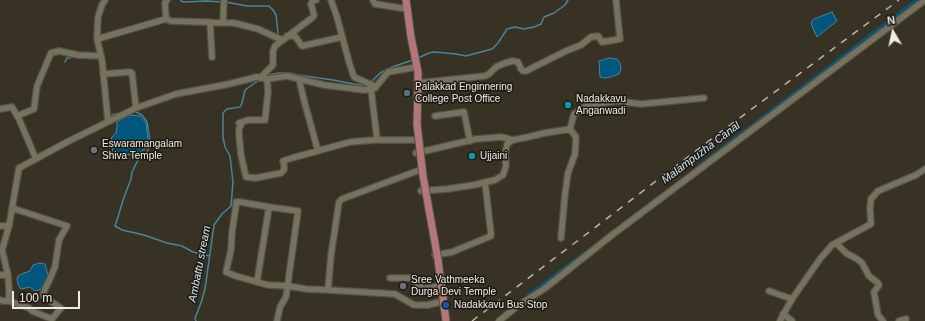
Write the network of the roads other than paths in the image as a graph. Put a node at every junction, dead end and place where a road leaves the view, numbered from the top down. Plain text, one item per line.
1 (105, 0) edge
2 (166, 0) edge
3 (316, 0) edge
4 (331, 0) edge
5 (373, 0) edge
6 (406, 0) edge
7 (616, 0) edge
8 (925, 0) edge
9 (224, 3) edge
10 (408, 9) junction
11 (166, 19) junction
12 (210, 22) junction
13 (223, 23) junction
14 (287, 36) junction
15 (342, 37) junction
16 (97, 39) junction
17 (278, 39) junction
18 (101, 56) junction
19 (212, 57) dead end
20 (416, 62) junction
21 (103, 74) junction
22 (263, 78) junction
23 (299, 79) junction
24 (418, 83) junction
25 (373, 87) junction
26 (704, 98) dead end
27 (136, 108) junction
28 (0, 110) edge
29 (17, 116) junction
30 (434, 116) dead end
31 (108, 122) junction
32 (570, 129) junction
33 (374, 140) junction
34 (416, 140) dead end
35 (470, 140) junction
36 (513, 140) junction
37 (318, 151) junction
38 (416, 153) dead end
39 (36, 159) junction
40 (925, 169) edge
41 (417, 171) dead end
42 (485, 182) junction
43 (420, 191) dead end
44 (12, 208) junction
45 (269, 208) junction
46 (0, 226) edge
47 (9, 226) junction
48 (561, 238) dead end
49 (836, 243) junction
50 (435, 255) dead end
51 (0, 275) edge
52 (8, 275) junction
53 (390, 278) dead end
54 (257, 282) junction
55 (288, 286) junction
56 (438, 286) dead end
57 (328, 290) junction
58 (769, 291) dead end
59 (792, 299) junction
60 (0, 300) edge
61 (9, 301) junction
62 (440, 302) dead end
63 (784, 314) junction
64 (878, 315) junction
65 (906, 319) dead end
66 (277, 321) edge
67 (446, 321) edge
68 (499, 321) edge
69 (780, 321) edge
70 (792, 321) edge
71 (880, 321) edge
72 (883, 321) edge
73 (898, 321) edge

1 - 16 street
2 - 11 street
3 - 14 street
4 - 15 street
5 - 10 street
6 - 10 main road
7 - 24 street
8 - 68 street
9 - 13 street
10 - 20 main road
11 - 12 street
11 - 16 street
12 - 13 street
12 - 19 street
13 - 17 street
14 - 15 street
14 - 17 street
15 - 25 street
16 - 18 street
17 - 22 street
18 - 21 street
18 - 29 street
20 - 24 main road
20 - 25 street
21 - 27 street
21 - 31 street
22 - 23 street
22 - 27 street
22 - 37 street
23 - 25 street
23 - 37 street
24 - 67 main road, bridge
25 - 33 street
26 - 32 street
27 - 31 street
28 - 29 street
29 - 39 street
30 - 35 street
31 - 39 street
32 - 36 street
32 - 48 street
33 - 34 street
33 - 37 street
35 - 36 street
35 - 38 street
36 - 42 street
39 - 44 street
40 - 49 street
41 - 57 street
42 - 43 street
42 - 50 street
44 - 47 street
44 - 61 street
45 - 54 street
45 - 54 street
45 - 55 street
46 - 47 street
47 - 52 street
49 - 59 street
49 - 64 street
51 - 52 street
52 - 61 street
53 - 56 street
54 - 55 street
55 - 57 street
55 - 66 street
57 - 62 street
58 - 59 street
59 - 63 street
60 - 61 street
63 - 69 street
63 - 70 street
64 - 71 street
64 - 72 street
65 - 73 street

